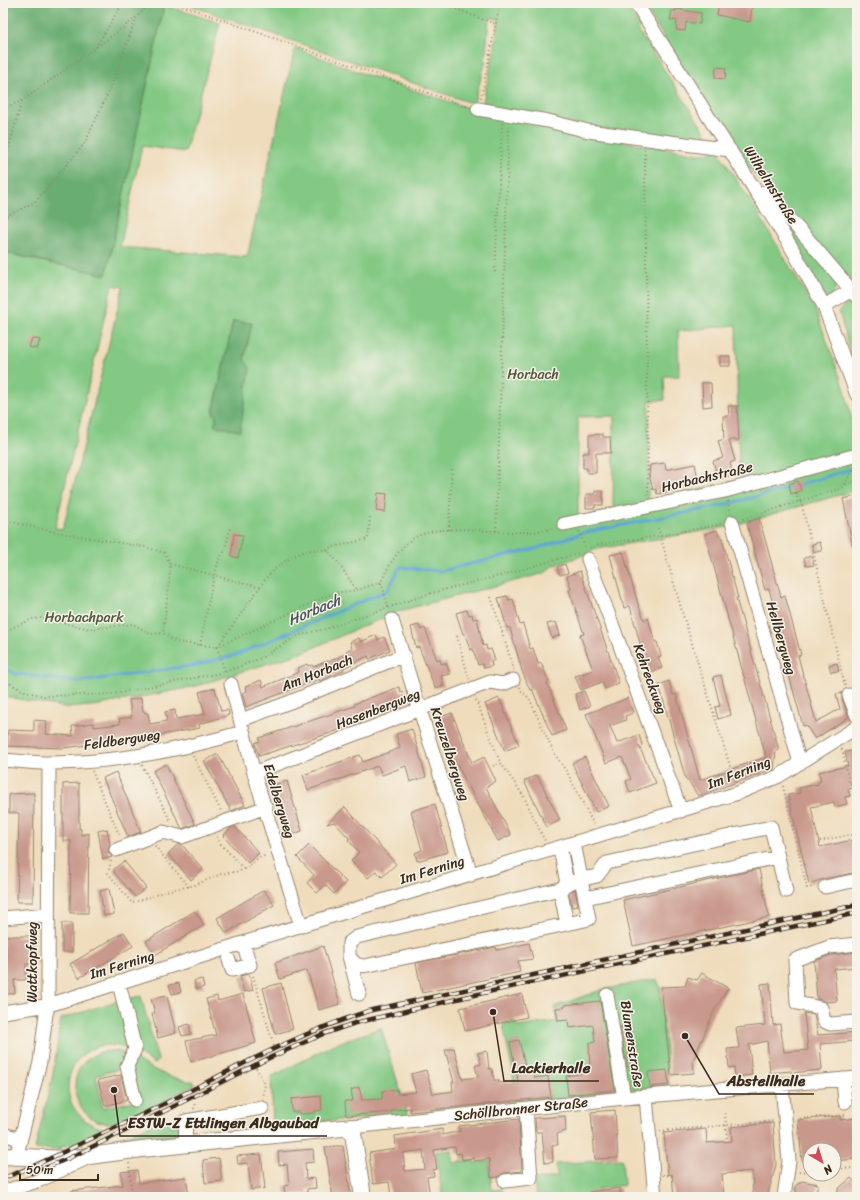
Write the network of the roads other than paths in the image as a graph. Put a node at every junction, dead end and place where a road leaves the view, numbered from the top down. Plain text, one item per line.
1 (636, 3) edge
2 (478, 109) road end
3 (730, 150) junction
4 (758, 194) junction
5 (854, 294) edge
6 (824, 306) junction
7 (857, 395) edge
8 (857, 455) edge
9 (731, 516) road end
10 (564, 524) road end
11 (587, 554) road end
12 (392, 620) dead end
13 (404, 655) junction
14 (516, 679) road end
15 (231, 684) dead end
16 (849, 695) road end
17 (419, 711) junction
18 (857, 716) edge
19 (242, 726) junction
20 (857, 727) edge
21 (3, 760) edge
22 (49, 763) junction
23 (800, 763) junction
24 (254, 773) junction
25 (266, 807) junction
26 (681, 811) junction
27 (574, 843) junction
28 (120, 849) road end
29 (555, 849) junction
30 (778, 857) junction
31 (470, 875) junction
32 (582, 880) junction
33 (857, 880) edge
34 (564, 886) junction
35 (825, 887) road end
36 (786, 891) dead end
37 (585, 898) junction
38 (48, 914) junction
39 (3, 918) edge
40 (567, 924) junction
41 (301, 926) junction
42 (243, 943) junction
43 (857, 944) edge
44 (350, 956) junction
45 (229, 960) dead end
46 (119, 983) junction
47 (359, 994) dead end
48 (608, 995) dead end
49 (50, 1005) junction
50 (3, 1012) edge
51 (857, 1022) edge
52 (857, 1078) edge
53 (843, 1079) junction
54 (782, 1085) junction
55 (646, 1097) junction
56 (624, 1098) junction
57 (135, 1100) dead end
58 (262, 1108) road end
59 (845, 1108) road end
60 (526, 1109) junction
61 (352, 1127) junction
62 (3, 1134) edge
63 (20, 1139) junction
64 (185, 1145) junction
65 (9, 1157) edge
66 (81, 1158) junction
67 (506, 1181) dead end
68 (3, 1192) edge
69 (363, 1197) edge
70 (655, 1197) edge
71 (784, 1197) edge

1 - 3 street, Wilhelmstraße
2 - 3 street
3 - 4 street, Wilhelmstraße
4 - 5 street
4 - 6 street, Wilhelmstraße
5 - 6 street
6 - 7 street, Wilhelmstraße
8 - 10 street, Horbachstraße
9 - 23 street, Hellbergweg
11 - 26 street, Kehreckweg
12 - 13 street, Kreuzelbergweg
13 - 17 street, Kreuzelbergweg
13 - 19 street, Am Horbach
14 - 17 street, Hasenbergweg
15 - 19 street, Edelbergweg
16 - 18 street
17 - 24 street, Hasenbergweg
17 - 31 street, Kreuzelbergweg
19 - 22 street, Feldbergweg
19 - 24 street, Edelbergweg
20 - 23 street, Im Ferning
21 - 22 street, Feldbergweg
22 - 38 street, Wattkopfweg
23 - 26 street, Im Ferning
24 - 25 street, Edelbergweg
25 - 28 street
25 - 41 street, Edelbergweg
26 - 27 street, Im Ferning
27 - 29 street, Im Ferning
27 - 32 street
29 - 31 street, Im Ferning
29 - 34 street
30 - 32 street
30 - 36 street
30 - 37 street
31 - 41 street, Im Ferning
32 - 34 street
32 - 37 street
33 - 35 street
34 - 40 street
34 - 44 street
37 - 40 street
38 - 39 street
38 - 49 street, Wattkopfweg
40 - 44 street
41 - 42 street, Im Ferning
42 - 45 street
42 - 46 street, Im Ferning
43 - 51 street
44 - 47 street
46 - 49 street, Im Ferning
46 - 57 street
48 - 56 street, Blumenstraße
49 - 50 street, Im Ferning
49 - 63 street, Wattkopfweg
52 - 53 street, Schöllbronner Straße
53 - 54 street, Schöllbronner Straße
53 - 59 street
54 - 55 street, Schöllbronner Straße
54 - 71 street
55 - 56 street, Schöllbronner Straße
55 - 70 street
56 - 60 street, Schöllbronner Straße
58 - 64 street
60 - 61 street, Schöllbronner Straße
60 - 67 street
61 - 64 main road, Schöllbronner Straße
61 - 69 main road
62 - 63 street
63 - 65 street, Wattkopfweg
64 - 66 main road, Schöllbronner Straße
64 - 66 main road, Schöllbronner Straße
65 - 66 main road, Schöllbronner Straße
66 - 68 street

